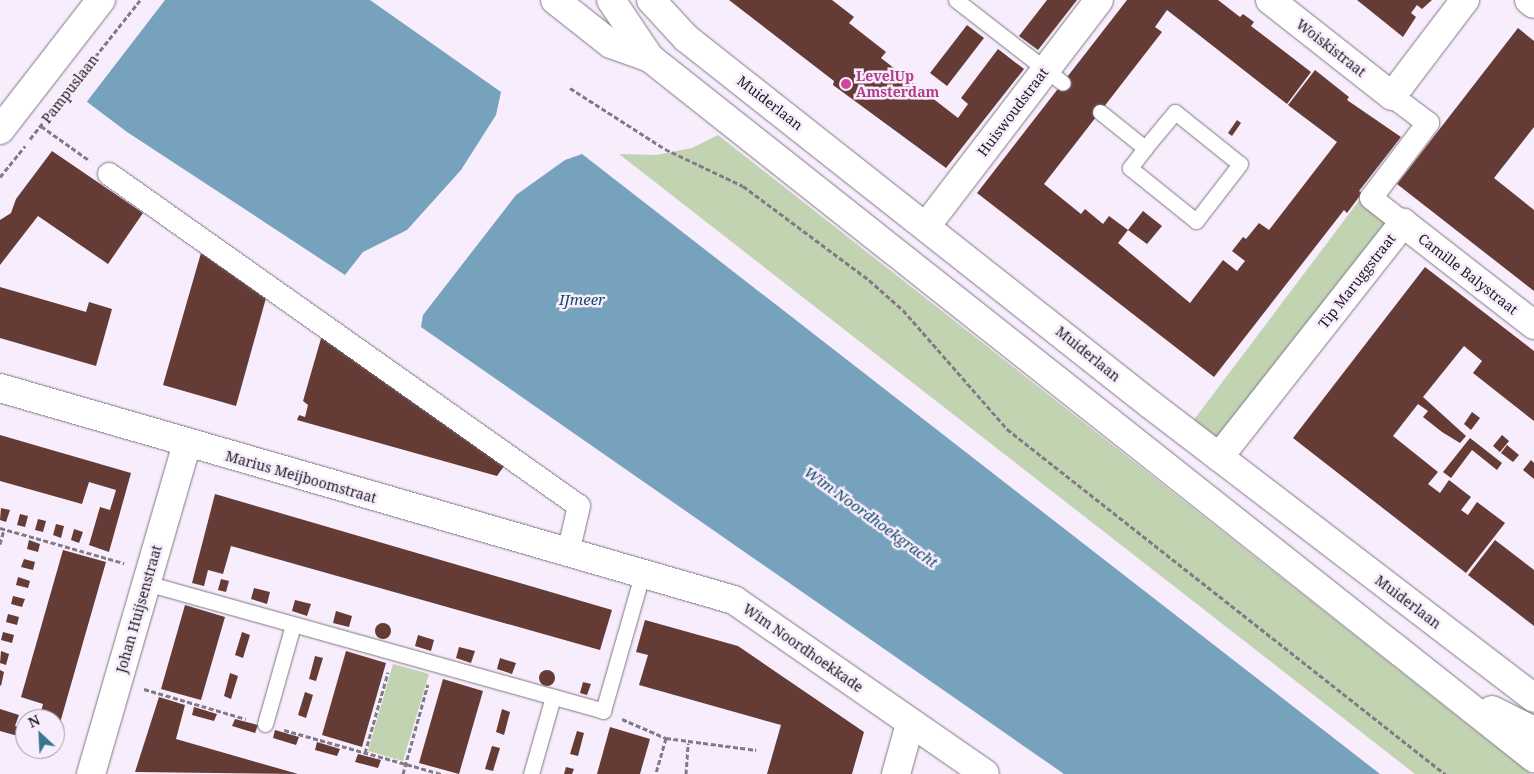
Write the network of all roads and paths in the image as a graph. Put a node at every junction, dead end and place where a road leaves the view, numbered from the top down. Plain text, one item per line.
1 (101, 0) edge
2 (140, 0) edge
3 (555, 0) edge
4 (611, 0) edge
5 (651, 0) edge
6 (956, 0) edge
7 (1099, 0) edge
8 (1270, 0) edge
9 (1465, 0) edge
10 (1529, 0) edge
11 (1534, 4) edge
12 (650, 58) junction
13 (1054, 76) junction
14 (570, 88) dead end
15 (1392, 96) junction
16 (1100, 112) dead end
17 (41, 126) junction
18 (0, 130) edge
19 (1146, 148) junction
20 (109, 174) joint
21 (0, 177) edge
22 (1402, 223) junction
23 (926, 224) junction
24 (1534, 325) edge
25 (0, 388) edge
26 (187, 444) junction
27 (1219, 457) junction
28 (0, 528) edge
29 (4, 529) junction
30 (0, 544) edge
31 (568, 553) junction
32 (602, 563) joint
33 (642, 575) junction
34 (148, 577) junction
35 (293, 625) junction
36 (394, 653) junction
37 (434, 664) junction
38 (1443, 687) junction
39 (553, 698) junction
40 (1534, 698) edge
41 (604, 711) junction
42 (265, 724) dead end
43 (910, 724) junction
44 (1534, 730) edge
45 (666, 738) junction
46 (688, 743) junction
47 (756, 750) dead end
48 (365, 753) dead end
49 (1534, 758) edge
50 (91, 774) edge
51 (403, 774) edge
52 (531, 774) edge
53 (656, 774) edge
54 (686, 774) edge
55 (896, 774) edge
56 (985, 774) edge
57 (1446, 774) edge

1 - 18 street
2 - 17 path, Pampuslaan
3 - 12 street
4 - 12 street
5 - 23 street, Muiderlaan
6 - 13 lane
7 - 13 street, Huiswoudstraat
8 - 15 street, Woiskistraat
9 - 15 street
10 - 11 street
12 - 38 street
13 - 23 street, Huiswoudstraat
14 - 57 path
15 - 22 street, Tip Maruggstraat
16 - 19 lane
17 - 20 path
17 - 21 path, Pampuslaan
19 - 19 lane
20 - 31 street
22 - 24 street, Camille Balystraat
22 - 27 street, Tip Maruggstraat
23 - 27 street, Muiderlaan
25 - 26 street, Marius Meijboomstraat
26 - 31 street, Marius Meijboomstraat
26 - 34 street, Johan Huijsenstraat
27 - 40 street, Muiderlaan
28 - 29 path
29 - 30 path
29 - 34 path
31 - 32 street, Marius Meijboomstraat
32 - 33 street, Wim Noordhoekkade
33 - 41 lane
33 - 43 street, Wim Noordhoekkade
34 - 35 lane
34 - 50 street, Johan Huijsenstraat
35 - 36 lane
35 - 42 lane
36 - 37 lane
36 - 48 path
37 - 39 lane
37 - 51 path
38 - 44 street
38 - 49 street
39 - 41 lane
39 - 52 lane
41 - 45 path
43 - 55 street
43 - 56 street, Wim Noordhoekkade
45 - 46 path
45 - 53 path
46 - 47 path
46 - 54 path

